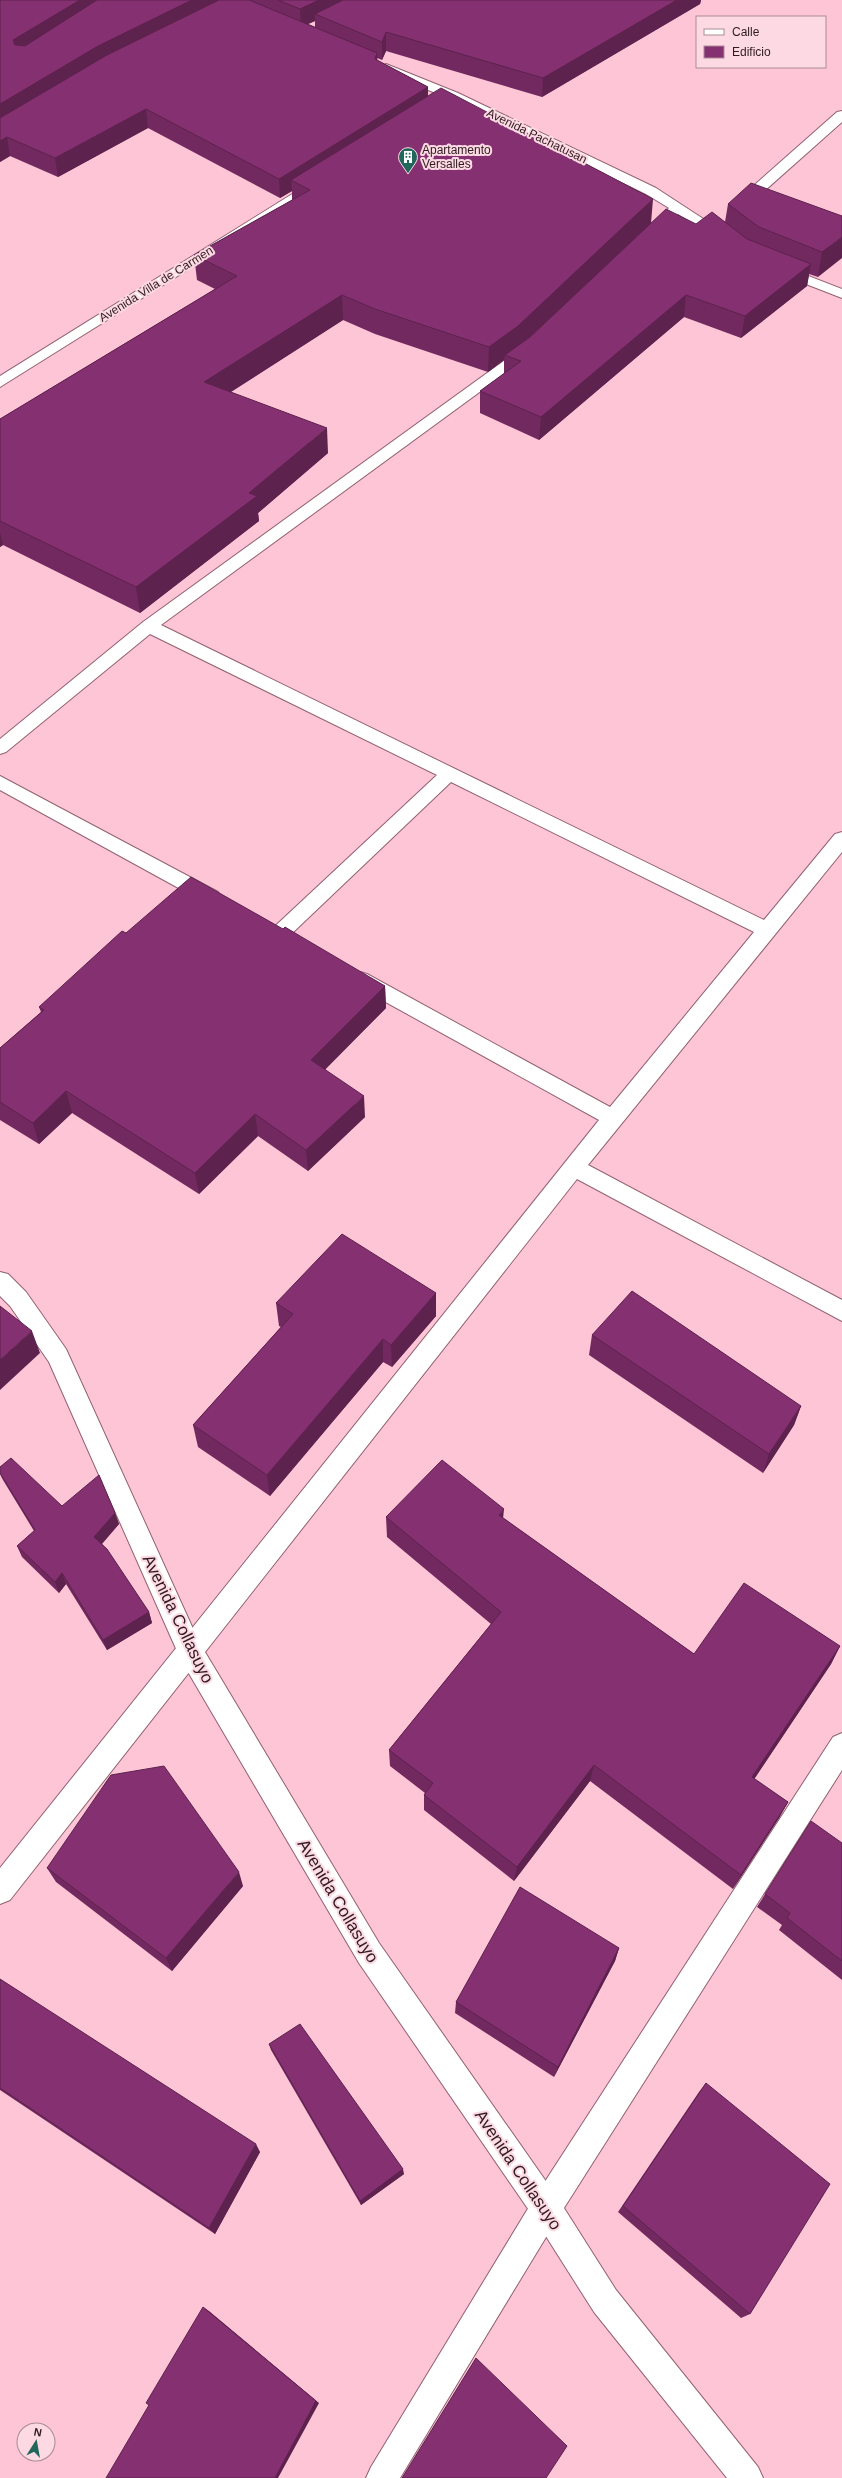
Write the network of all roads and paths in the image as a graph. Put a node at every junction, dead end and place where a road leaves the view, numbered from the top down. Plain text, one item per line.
1 (375, 63) edge
2 (454, 96) junction
3 (441, 104) edge
4 (842, 115) edge
5 (326, 177) edge
6 (678, 207) junction
7 (714, 229) junction
8 (734, 244) edge
9 (638, 245) edge
10 (770, 265) edge
11 (842, 294) edge
12 (540, 338) edge
13 (0, 383) edge
14 (148, 626) junction
15 (0, 748) edge
16 (450, 774) junction
17 (0, 782) edge
18 (842, 839) edge
19 (230, 908) edge
20 (768, 930) junction
21 (279, 934) edge
22 (341, 969) edge
23 (613, 1118) junction
24 (574, 1167) junction
25 (0, 1281) edge
26 (842, 1311) edge
27 (190, 1651) junction
28 (842, 1746) edge
29 (0, 1890) edge
30 (546, 2208) junction
31 (382, 2478) edge
32 (748, 2478) edge

1 - 2 street, Avenida Pachatusan
2 - 3 street
2 - 6 street, Avenida Pachatusan
4 - 7 street
5 - 13 street, Avenida Villa de Carmen
6 - 7 street, Avenida Pachatusan
6 - 9 street
7 - 8 street, Avenida Pachatusan
10 - 11 street
12 - 14 street
14 - 15 street
14 - 16 street
16 - 20 street
16 - 21 street
17 - 19 street
18 - 20 street
20 - 23 street
22 - 23 street
23 - 24 street
24 - 26 street
24 - 27 street
25 - 27 street, Avenida Collasuyo
27 - 29 street
27 - 30 street, Avenida Collasuyo
28 - 30 street
30 - 31 street
30 - 32 street, Avenida Collasuyo

